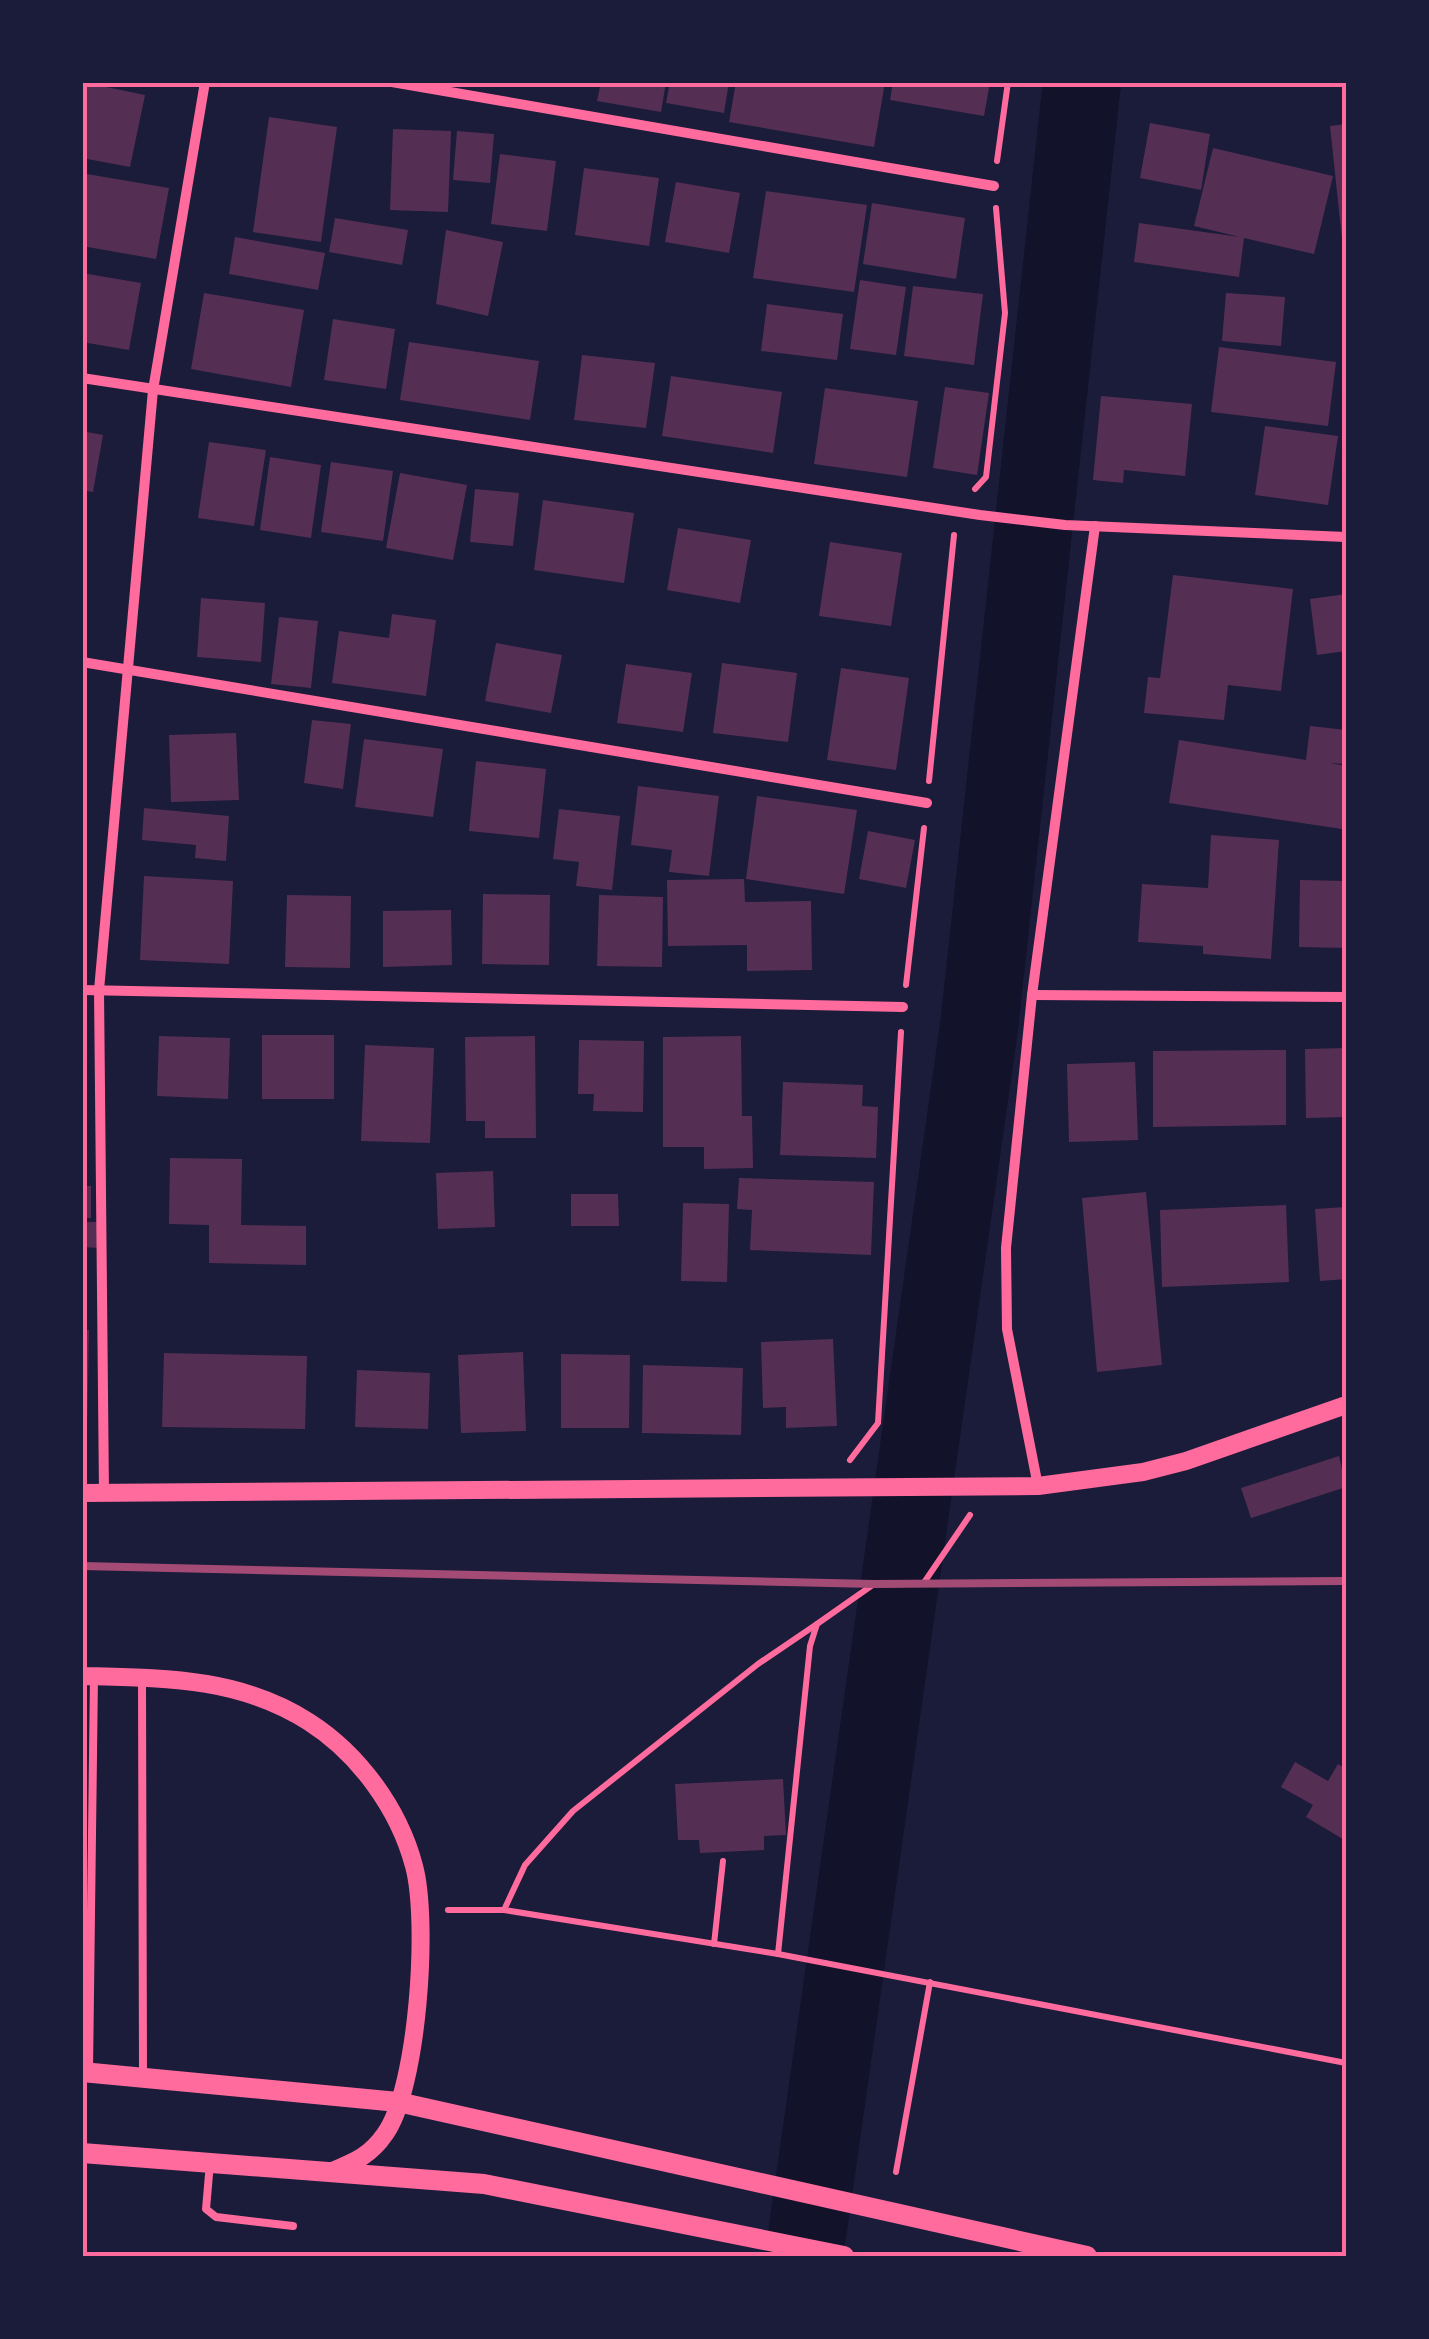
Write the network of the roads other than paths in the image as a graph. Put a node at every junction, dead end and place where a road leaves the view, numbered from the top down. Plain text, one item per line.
1 (205, 82) edge
2 (392, 82) edge
3 (994, 186) road end
4 (82, 378) edge
5 (153, 390) junction
6 (1095, 526) junction
7 (1346, 537) edge
8 (82, 662) edge
9 (128, 669) junction
10 (927, 803) dead end
11 (82, 990) edge
12 (99, 990) junction
13 (1032, 995) junction
14 (1346, 997) edge
15 (903, 1007) dead end
16 (1346, 1404) edge
17 (1038, 1486) junction
18 (82, 1493) edge
19 (104, 1494) junction
20 (88, 1676) edge
21 (142, 1678) junction
22 (86, 2072) edge
23 (142, 2074) junction
24 (398, 2102) junction
25 (82, 2153) edge
26 (210, 2163) junction
27 (329, 2172) junction
28 (293, 2226) dead end
29 (844, 2256) edge
30 (1087, 2256) edge

1 - 5 street
2 - 3 street
4 - 5 street
5 - 6 street
5 - 9 street
6 - 7 street
6 - 13 street
8 - 9 street
9 - 10 street
9 - 12 street
11 - 12 street
12 - 15 street
12 - 19 street
13 - 14 street
13 - 17 street
16 - 17 street
17 - 19 street
18 - 19 street
20 - 21 street
20 - 22 lane
21 - 23 lane
21 - 24 street
22 - 23 main road
23 - 24 main road
24 - 27 street
24 - 30 main road
25 - 26 main road
26 - 27 main road
26 - 28 lane
27 - 29 main road

